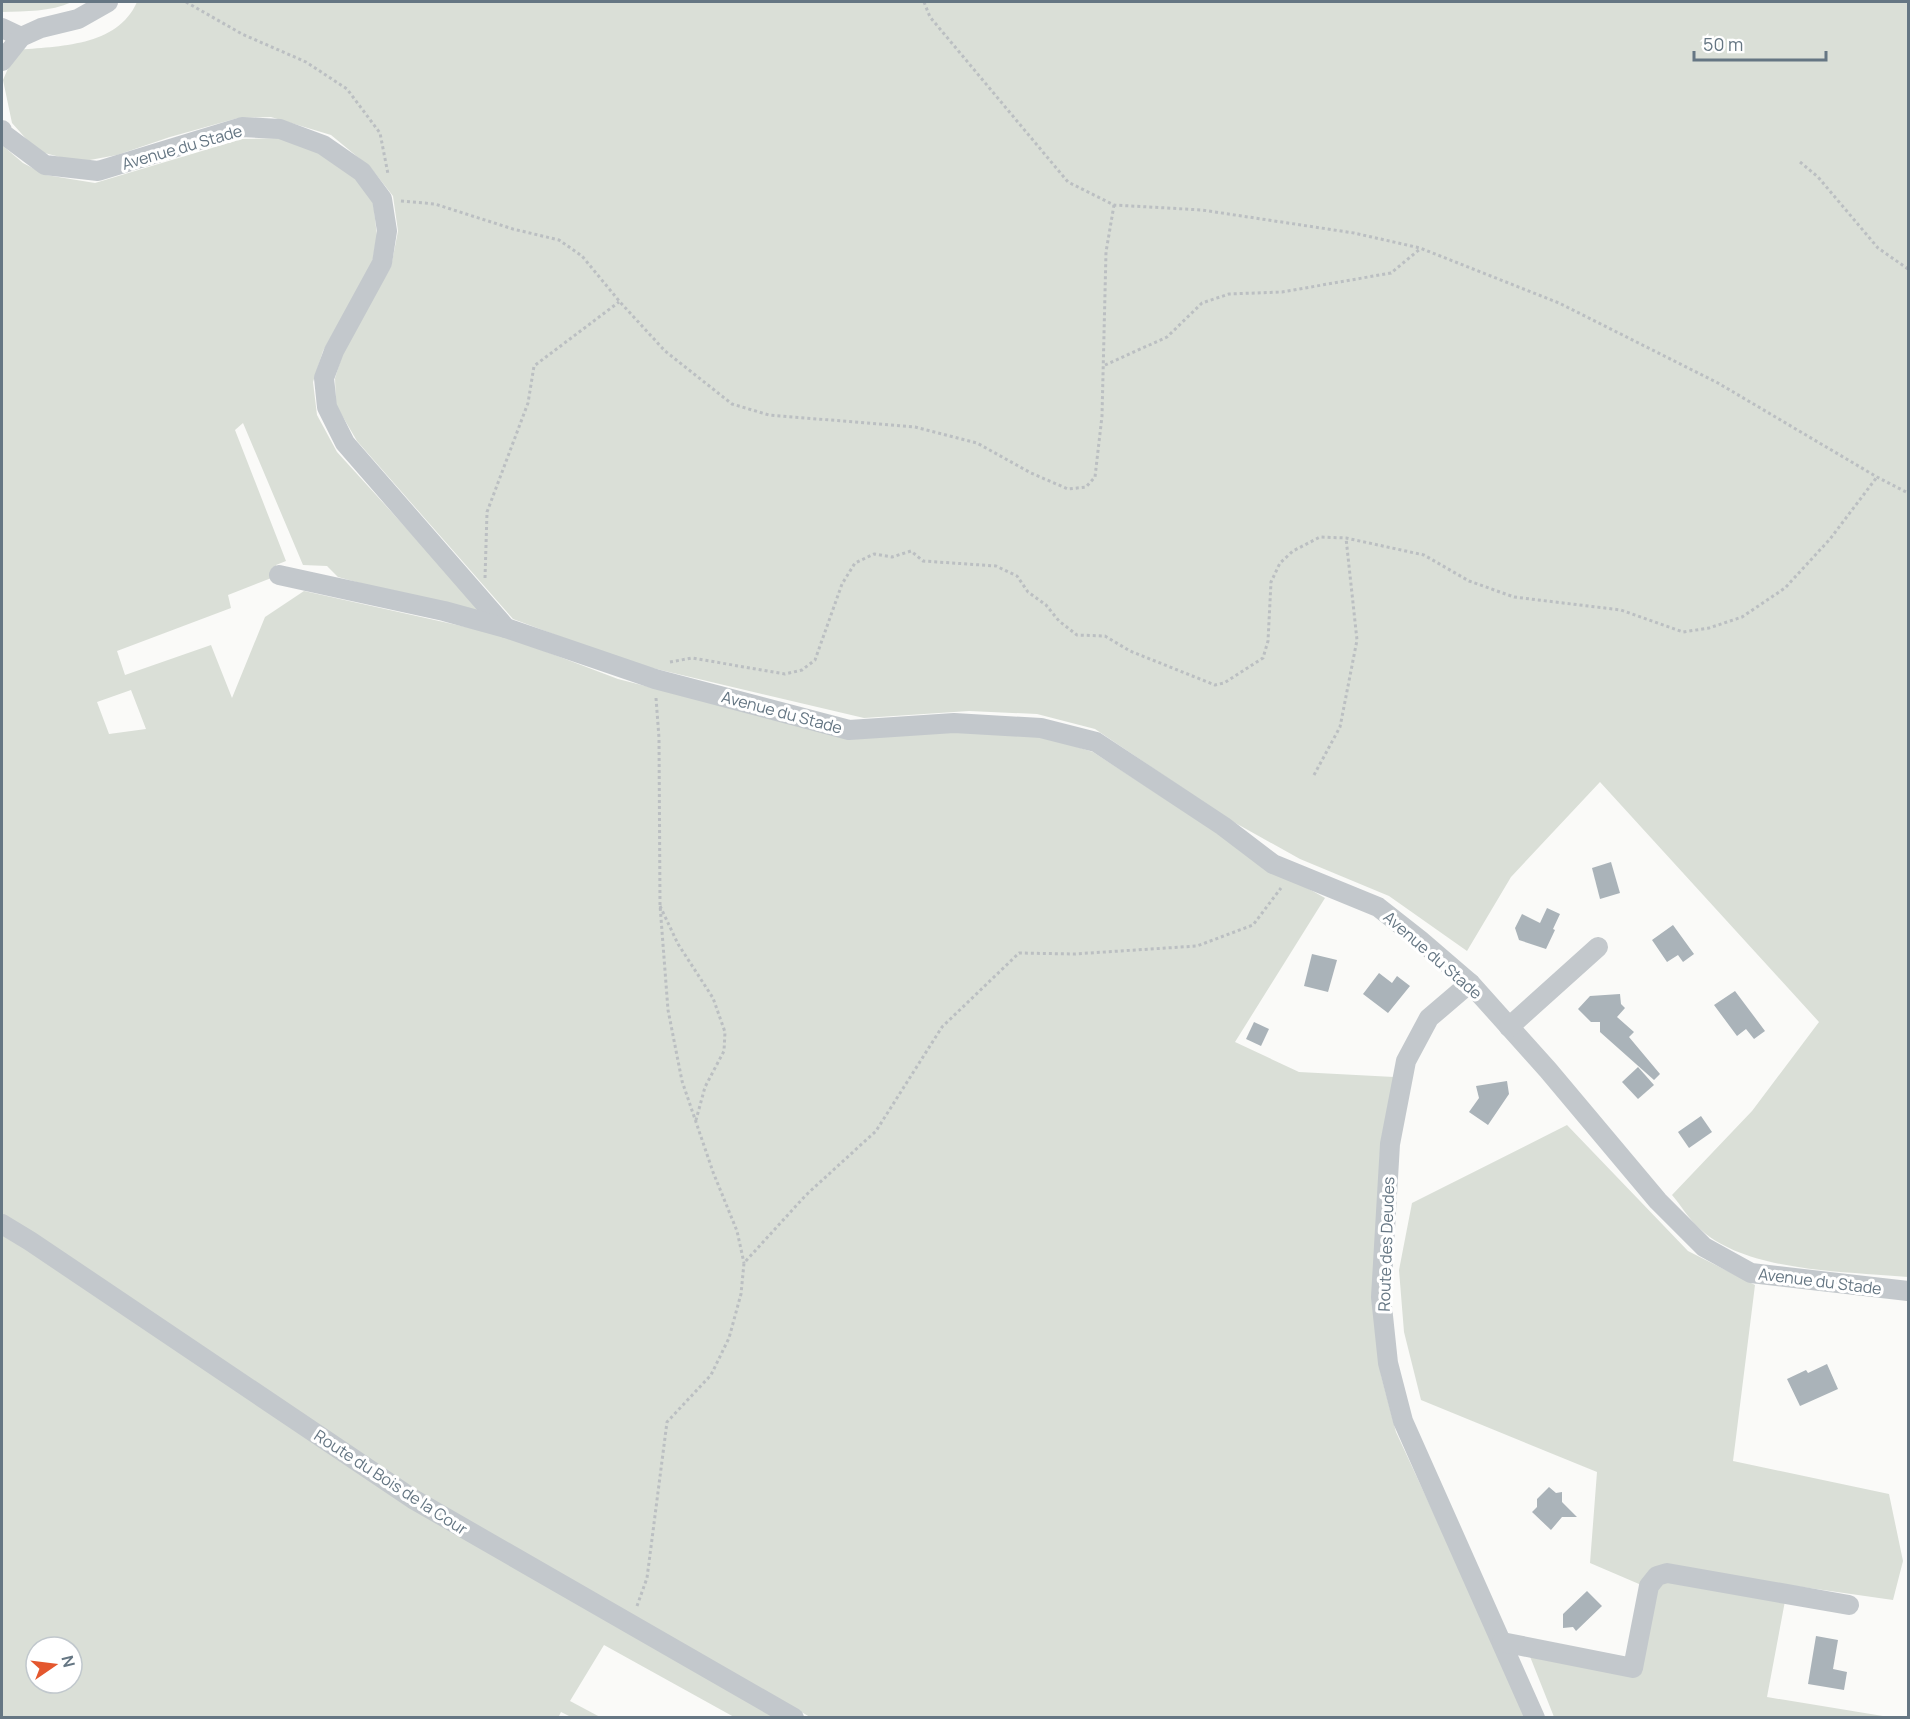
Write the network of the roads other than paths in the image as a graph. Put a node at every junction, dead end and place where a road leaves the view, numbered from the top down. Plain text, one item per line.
1 (108, 2) edge
2 (2, 28) edge
3 (21, 37) junction
4 (2, 61) edge
5 (2, 130) edge
6 (279, 575) dead end
7 (506, 628) junction
8 (1598, 947) dead end
9 (1470, 983) junction
10 (1509, 1027) junction
11 (2, 1224) edge
12 (1908, 1291) edge
13 (1849, 1605) dead end
14 (1502, 1642) junction
15 (794, 1718) edge
16 (1535, 1718) edge

1 - 3 street
2 - 3 street
3 - 4 street
5 - 7 street, Avenue du Stade
6 - 7 street
7 - 9 street, Avenue du Stade
8 - 10 street
9 - 10 street, Avenue du Stade
9 - 14 street, Route des Deudes
10 - 12 street, Avenue du Stade
11 - 15 street, Route du Bois de la Cour
13 - 14 street
14 - 16 street, Route des Deudes

